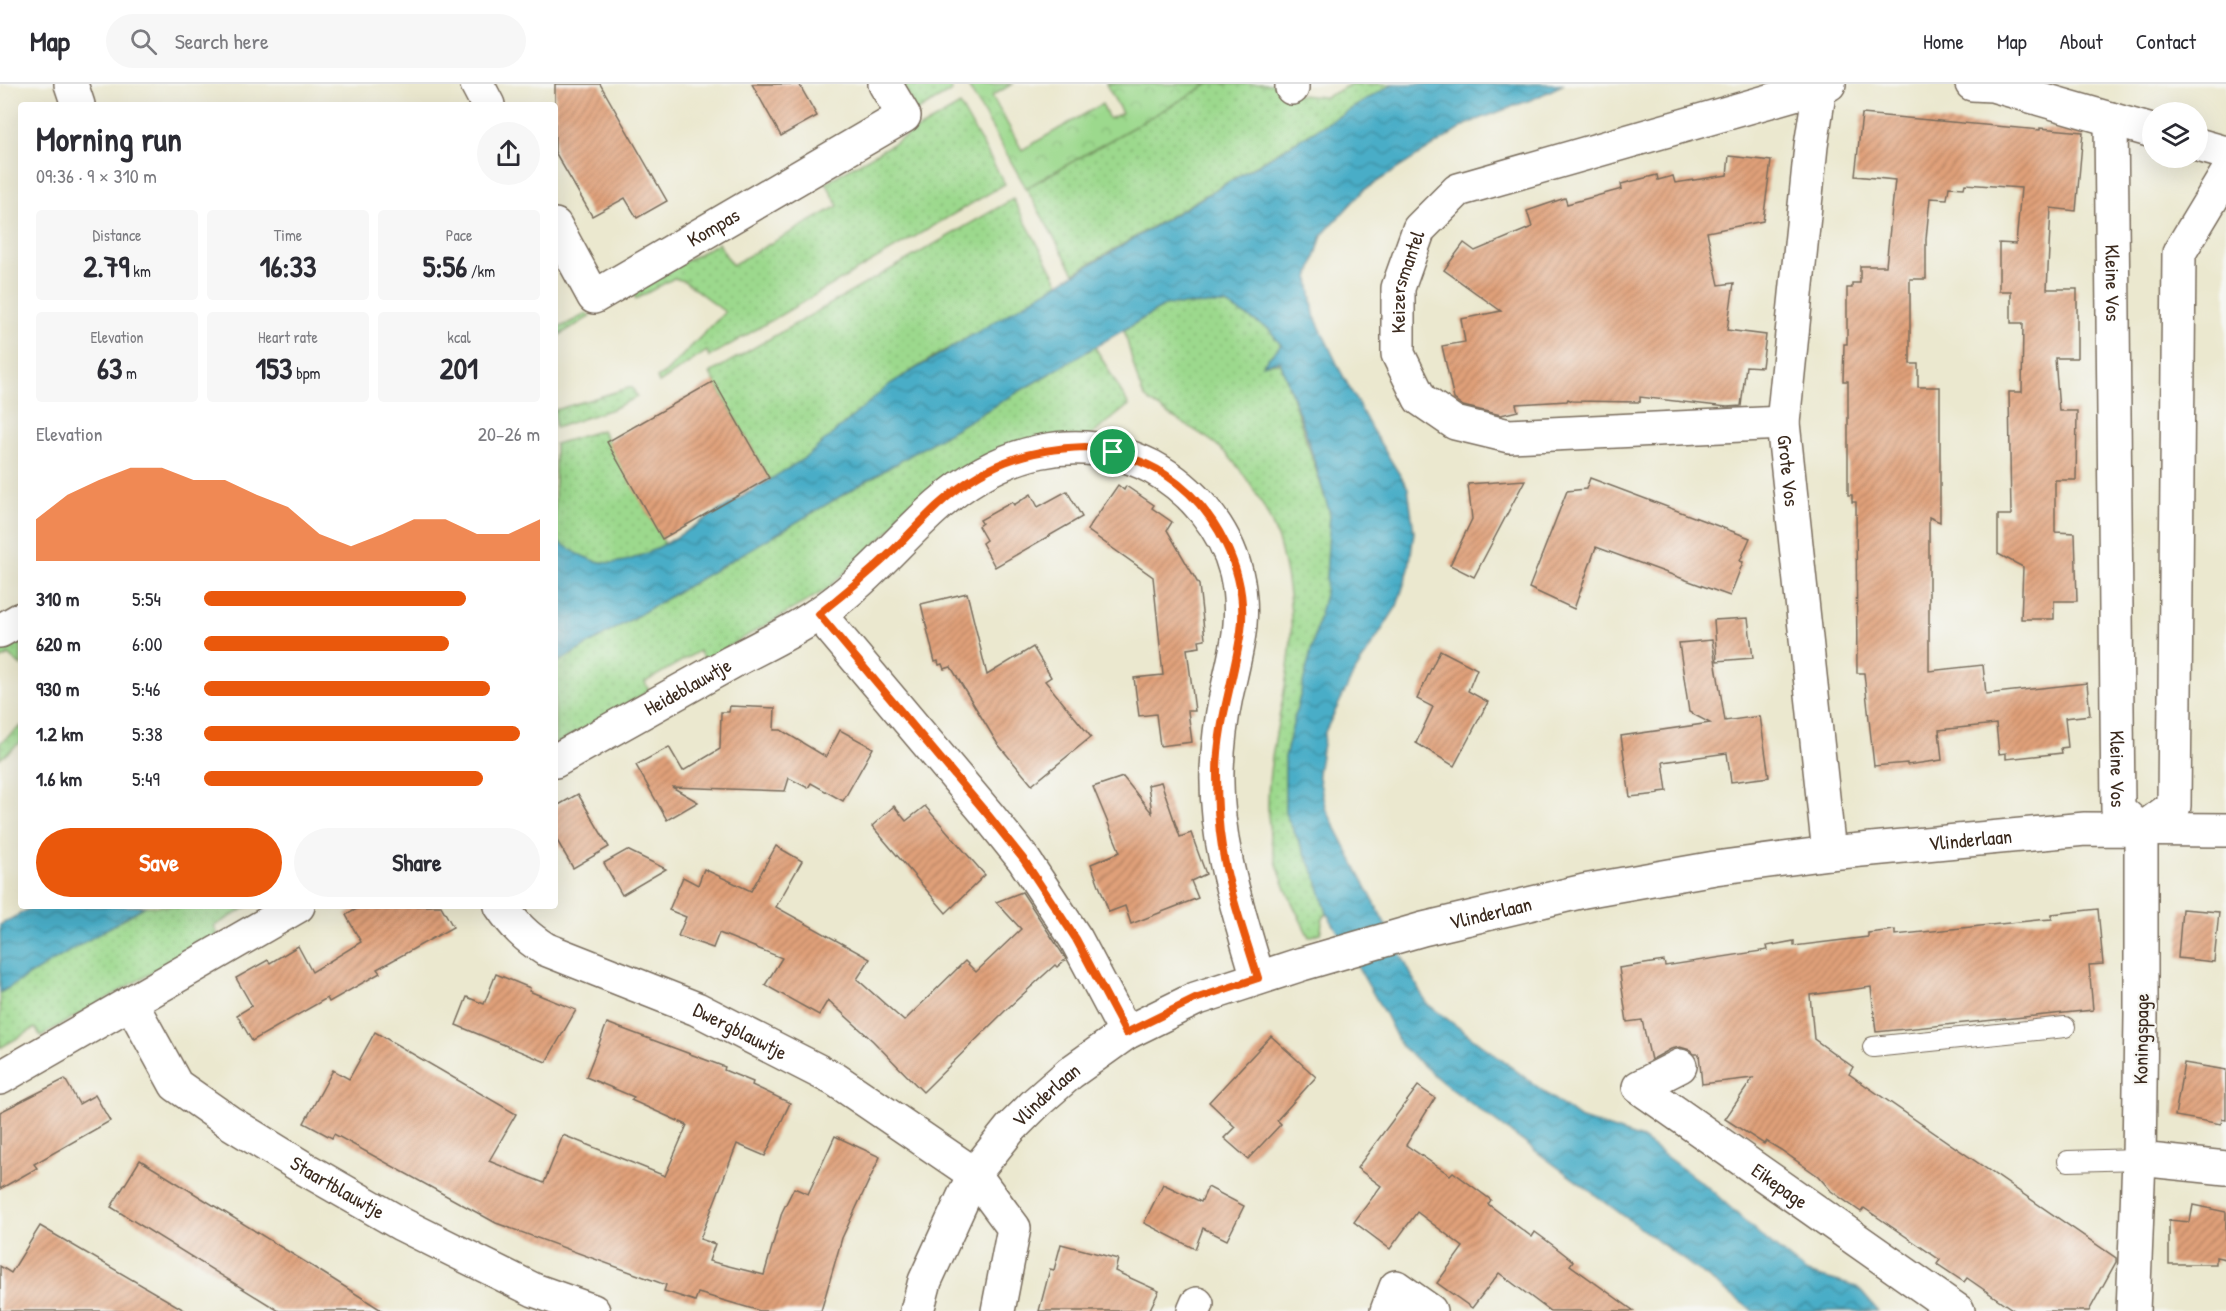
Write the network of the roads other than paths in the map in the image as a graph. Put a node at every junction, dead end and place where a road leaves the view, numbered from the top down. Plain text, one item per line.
1 (71, 84) edge
2 (477, 84) edge
3 (885, 84) edge
4 (1971, 84) edge
5 (1824, 85) edge
6 (77, 102) edge
7 (487, 102) edge
8 (2111, 119) junction
9 (2142, 128) edge
10 (2208, 148) edge
11 (2226, 153) edge
12 (2226, 175) edge
13 (558, 231) edge
14 (1783, 423) junction
15 (819, 614) junction
16 (18, 621) edge
17 (0, 631) edge
18 (558, 759) edge
19 (2141, 830) junction
20 (2226, 830) edge
21 (1829, 853) junction
22 (293, 909) edge
23 (503, 909) edge
24 (1258, 978) junction
25 (131, 1003) junction
26 (2065, 1027) dead end
27 (1126, 1033) junction
28 (1873, 1047) dead end
29 (1680, 1066) dead end
30 (0, 1078) edge
31 (2139, 1159) junction
32 (2068, 1161) dead end
33 (2226, 1168) edge
34 (974, 1174) junction
35 (528, 1300) edge
36 (593, 1311) edge
37 (916, 1311) edge
38 (998, 1311) edge
39 (1387, 1311) edge
40 (1430, 1311) edge
41 (1958, 1311) edge
42 (2133, 1311) edge

1 - 6 street
2 - 7 street
3 - 13 street, Kompas
4 - 8 street
5 - 14 street, Grote Vos
5 - 14 street, Keizersmantel
8 - 9 street
8 - 19 street, Kleine Vos
10 - 11 street
12 - 19 street, Kleine Vos
14 - 21 street, Grote Vos
15 - 18 street, Heideblauwtje
15 - 24 street, Heideblauwtje
15 - 27 street
16 - 17 street
19 - 20 street, Vlinderlaan
19 - 21 street, Vlinderlaan
19 - 31 street, Koningspage
21 - 24 street, Vlinderlaan
22 - 25 street
23 - 34 street, Dwergblauwtje
24 - 27 street, Vlinderlaan
25 - 30 street
25 - 35 street, Staartblauwtje
26 - 28 lane
27 - 34 street, Vlinderlaan
29 - 41 street, Eikepage
31 - 32 lane
31 - 33 street
31 - 42 street
34 - 37 street, Vlinderlaan
34 - 38 street, Dwergblauwtje
35 - 36 street, Staartblauwtje
39 - 40 street

